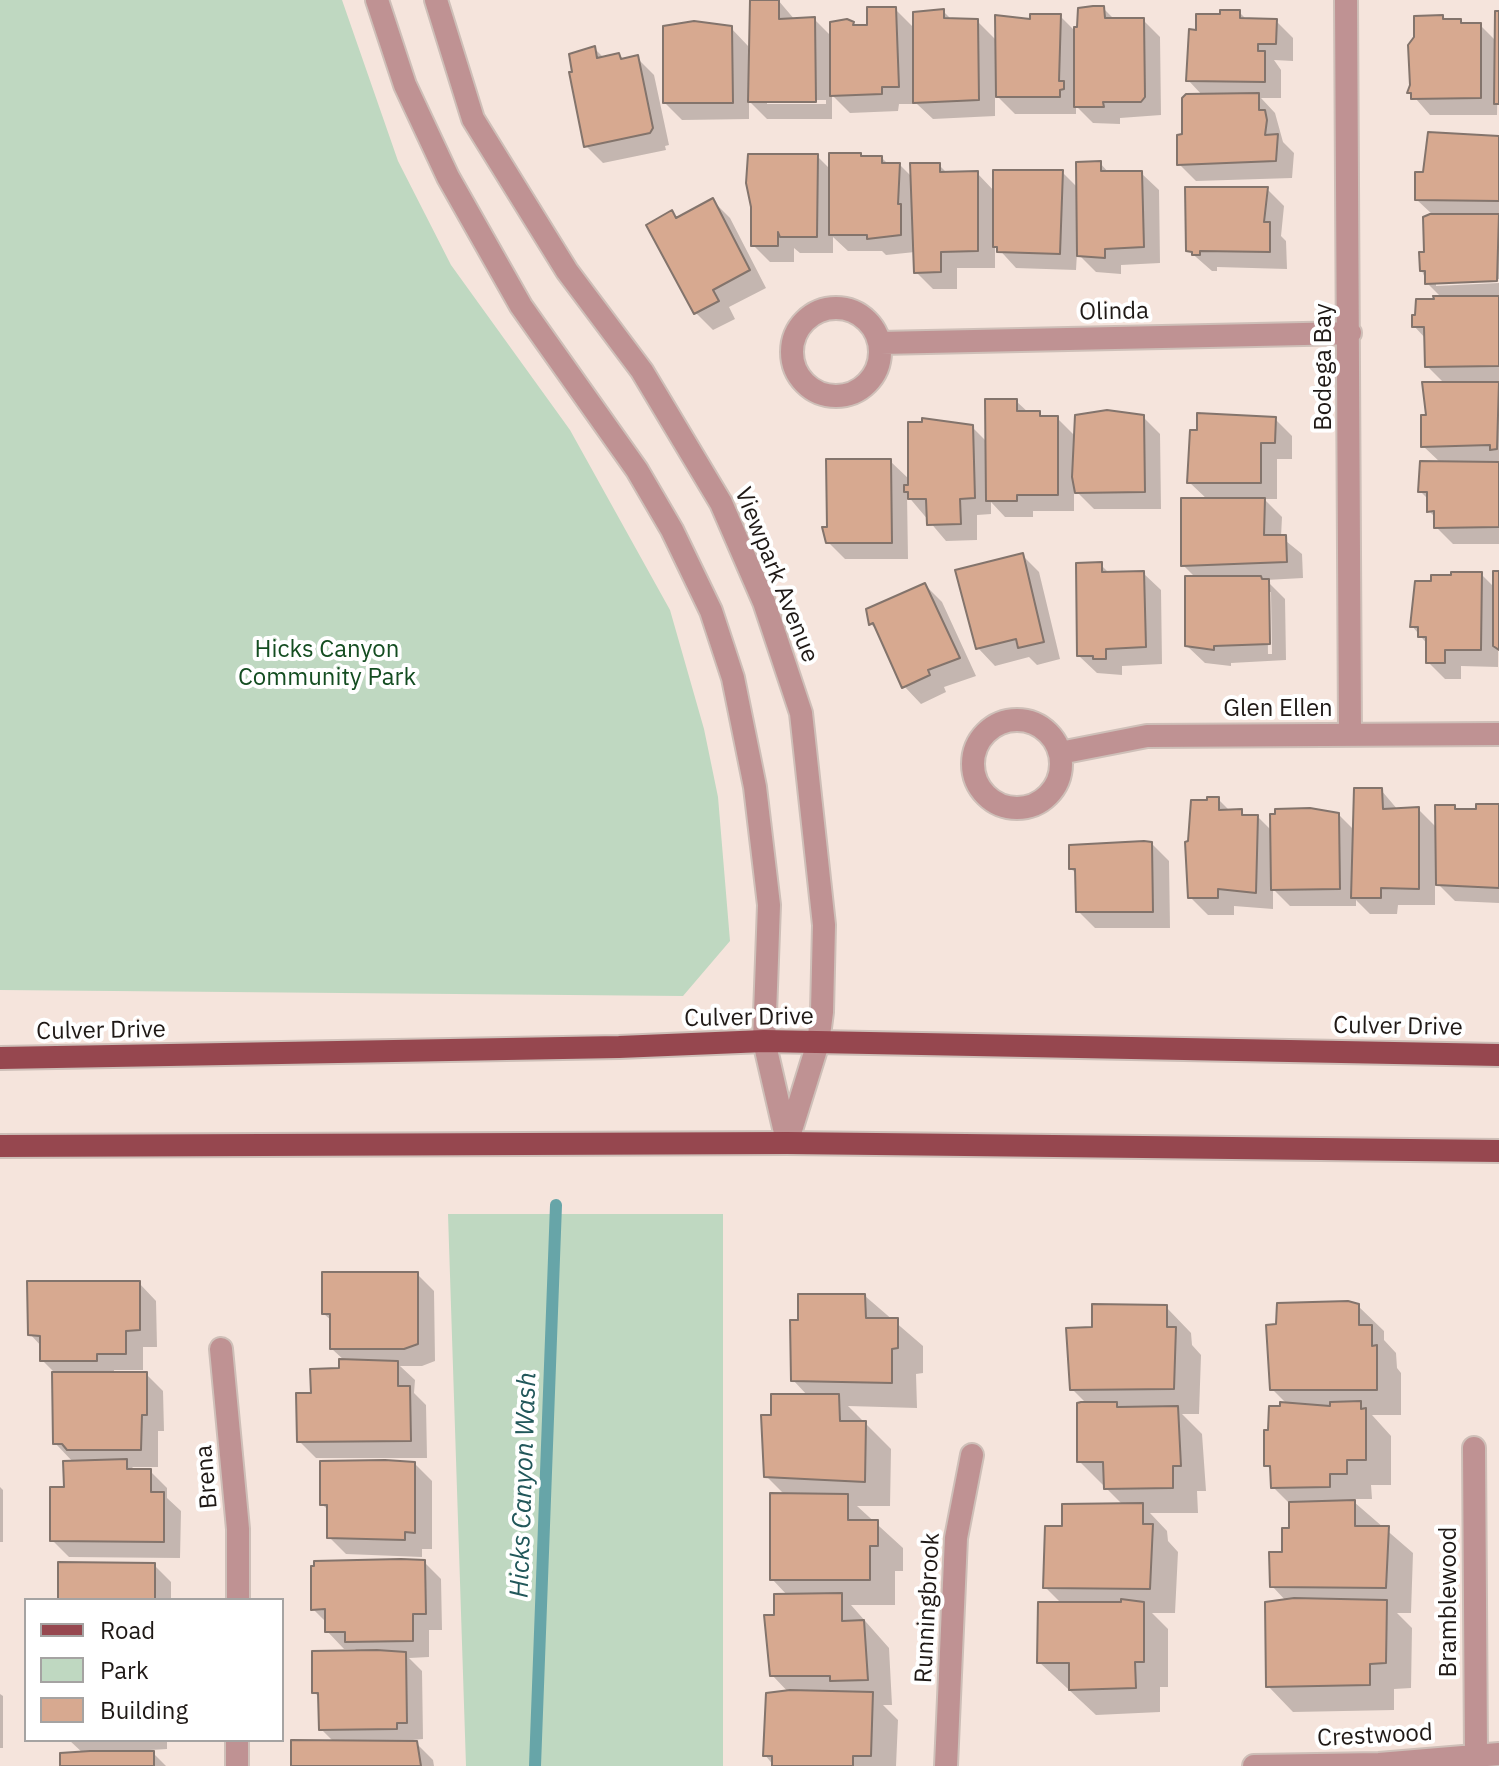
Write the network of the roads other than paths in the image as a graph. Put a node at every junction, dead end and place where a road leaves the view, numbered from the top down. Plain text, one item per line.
1 (377, 0) edge
2 (436, 0) edge
3 (1346, 0) edge
4 (1350, 333) junction
5 (880, 343) junction
6 (1350, 734) junction
7 (1499, 734) edge
8 (1060, 753) junction
9 (764, 1041) junction
10 (818, 1043) junction
11 (1499, 1055) edge
12 (0, 1058) edge
13 (787, 1143) junction
14 (0, 1146) edge
15 (1499, 1151) edge
16 (221, 1349) dead end
17 (1474, 1448) dead end
18 (972, 1455) dead end
19 (238, 1598) edge
20 (237, 1742) edge
21 (1499, 1754) edge
22 (1476, 1756) junction
23 (237, 1766) edge
24 (946, 1766) edge
25 (1254, 1766) edge

1 - 9 street
2 - 10 street, Viewpark Avenue
3 - 4 street, Bodega Bay
4 - 5 street, Olinda
4 - 6 street, Bodega Bay
5 - 5 street
6 - 7 street, Glen Ellen
6 - 8 street, Glen Ellen
8 - 8 street
9 - 10 main road, Culver Drive
9 - 12 main road, Culver Drive
9 - 13 street
10 - 11 main road, Culver Drive
10 - 13 street, Viewpark Avenue
13 - 14 main road
13 - 15 main road
16 - 19 street, Brena
17 - 22 street, Bramblewood
18 - 24 street, Runningbrook
20 - 23 street
21 - 22 street, Crestwood
22 - 25 street, Crestwood

